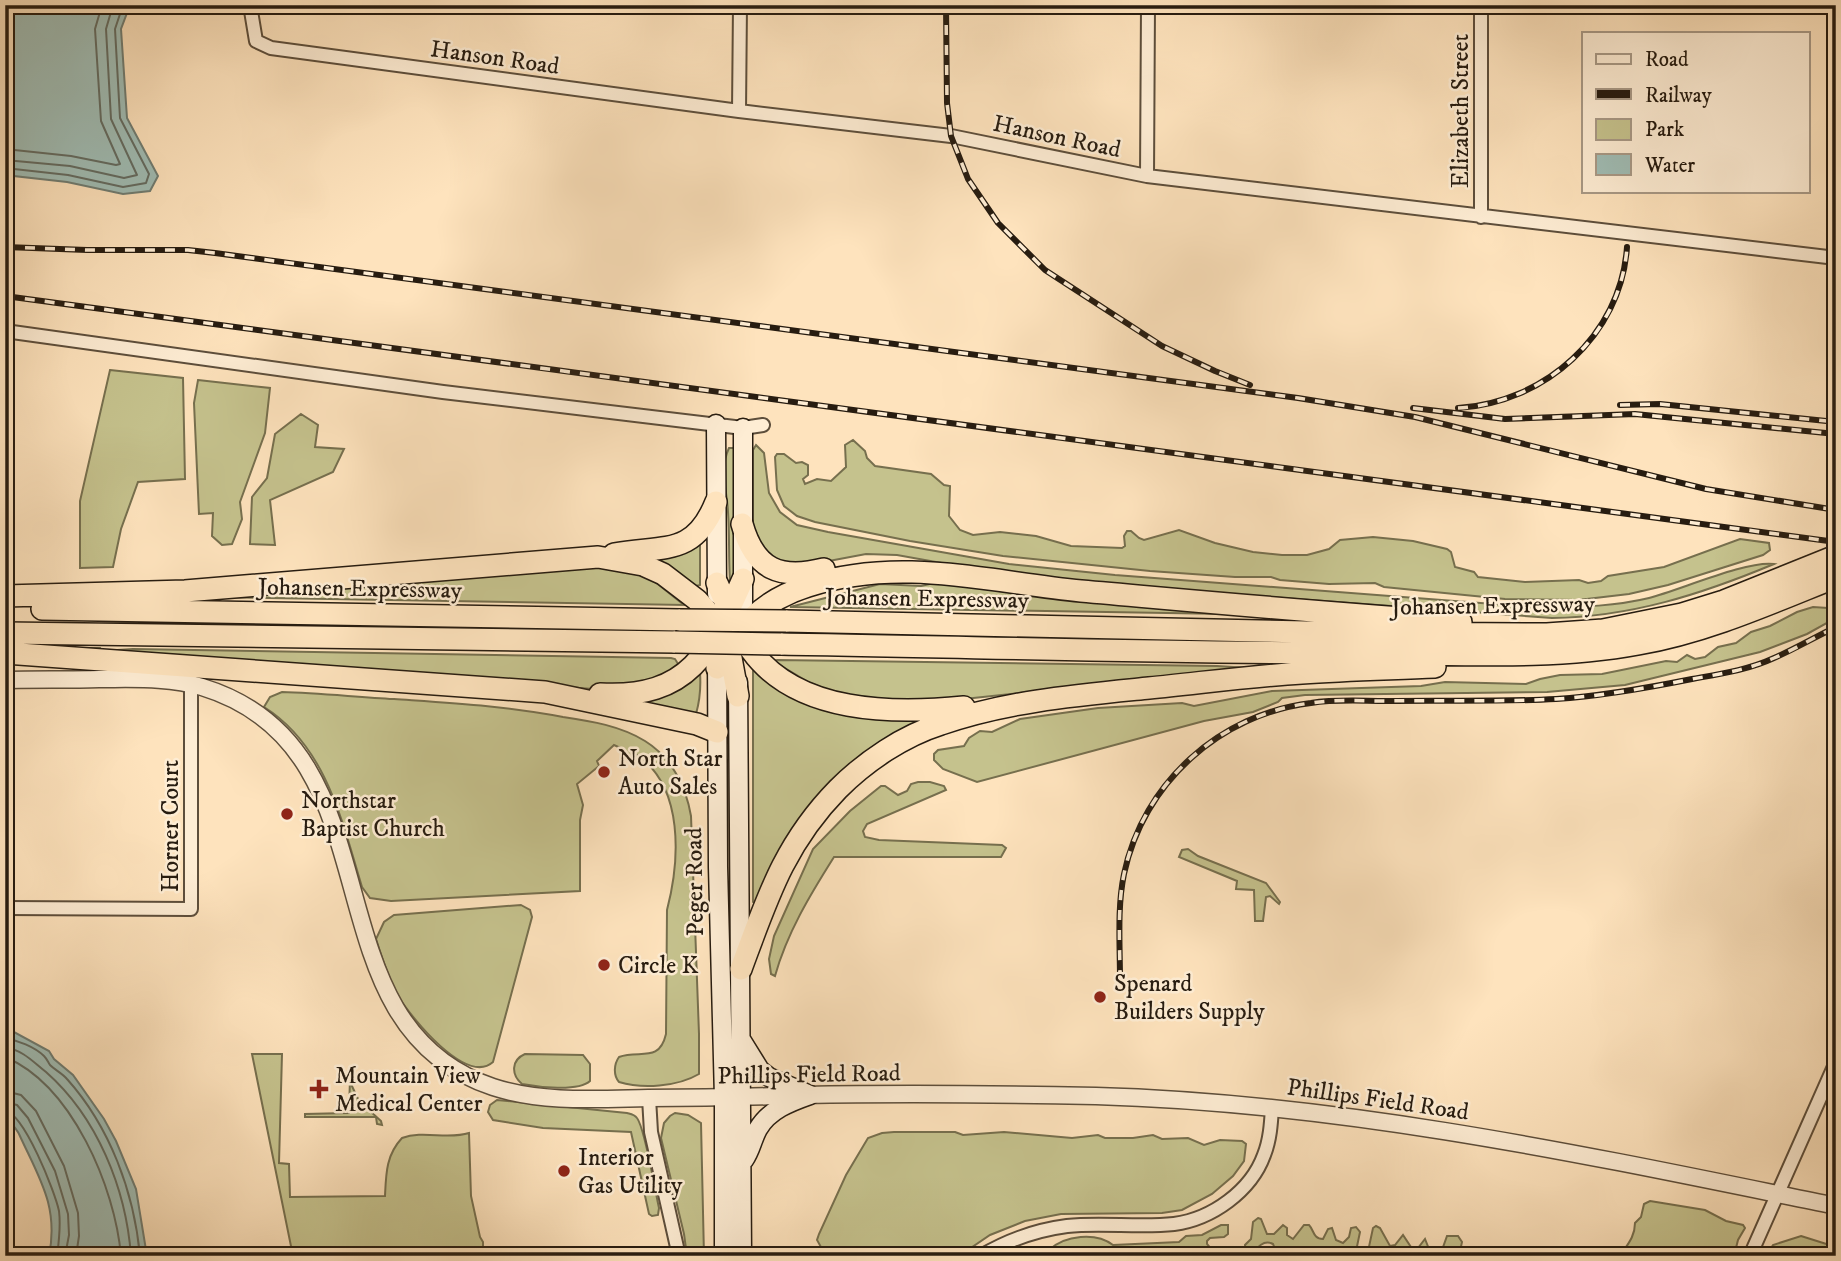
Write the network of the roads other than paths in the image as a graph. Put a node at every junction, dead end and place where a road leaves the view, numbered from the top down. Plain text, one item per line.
1 (250, 5) edge
2 (740, 5) edge
3 (1148, 5) edge
4 (1481, 5) edge
5 (740, 111) junction
6 (1147, 176) junction
7 (1481, 217) junction
8 (1836, 258) edge
9 (5, 331) edge
10 (716, 424) junction
11 (763, 425) dead end
12 (743, 428) junction
13 (716, 502) junction
14 (743, 524) junction
15 (1836, 556) edge
16 (598, 557) junction
17 (915, 570) junction
18 (1836, 577) edge
19 (743, 579) junction
20 (717, 583) junction
21 (5, 596) edge
22 (5, 608) edge
23 (729, 610) junction
24 (1603, 630) junction
25 (5, 633) edge
26 (729, 635) junction
27 (5, 653) edge
28 (1551, 653) junction
29 (717, 668) joint
30 (5, 680) edge
31 (191, 684) junction
32 (563, 694) junction
33 (738, 696) joint
34 (1050, 698) junction
35 (717, 732) junction
36 (5, 908) edge
37 (741, 969) junction
38 (742, 1041) junction
39 (1836, 1062) edge
40 (810, 1095) junction
41 (649, 1098) junction
42 (732, 1098) junction
43 (1272, 1108) junction
44 (741, 1163) junction
45 (1776, 1194) junction
46 (1836, 1206) edge
47 (680, 1256) edge
48 (724, 1256) edge
49 (742, 1256) edge
50 (981, 1256) edge
51 (1750, 1256) edge

1 - 5 street, Hanson Road
2 - 5 street
3 - 6 street
4 - 7 street, Elizabeth Street
5 - 6 street, Hanson Road
6 - 7 street, Hanson Road
7 - 8 street, Hanson Road
9 - 10 street
10 - 12 street
10 - 13 main road
11 - 12 street
12 - 14 main road
13 - 16 highway
13 - 20 main road
14 - 17 highway
14 - 19 main road
15 - 24 highway, Johansen Expressway
16 - 21 highway
16 - 26 highway
17 - 24 highway
17 - 26 highway
18 - 28 highway, Johansen Expressway
19 - 23 highway
19 - 26 main road
20 - 23 highway
20 - 26 main road
22 - 24 highway, Johansen Expressway, bridge
23 - 26 highway
25 - 28 highway, Johansen Expressway, bridge
26 - 29 highway
26 - 32 highway
26 - 33 highway
26 - 34 highway
27 - 32 highway
28 - 34 highway
29 - 35 main road, Peger Road
30 - 31 street, Phillips Field Road
31 - 36 street, Horner Court
31 - 41 street, Phillips Field Road
32 - 35 highway
33 - 37 main road, Peger Road
34 - 37 highway
35 - 42 main road, Peger Road
37 - 38 main road, Peger Road
38 - 40 main road
38 - 42 main road, Peger Road
39 - 45 street
40 - 42 street, Phillips Field Road
40 - 43 street, Phillips Field Road
40 - 44 main road
41 - 42 street, Phillips Field Road
41 - 47 street
42 - 44 main road, Peger Road
42 - 48 main road, Peger Road
43 - 45 street, Phillips Field Road
43 - 50 street
44 - 49 main road, Peger Road
45 - 46 street, Phillips Field Road
45 - 51 street

